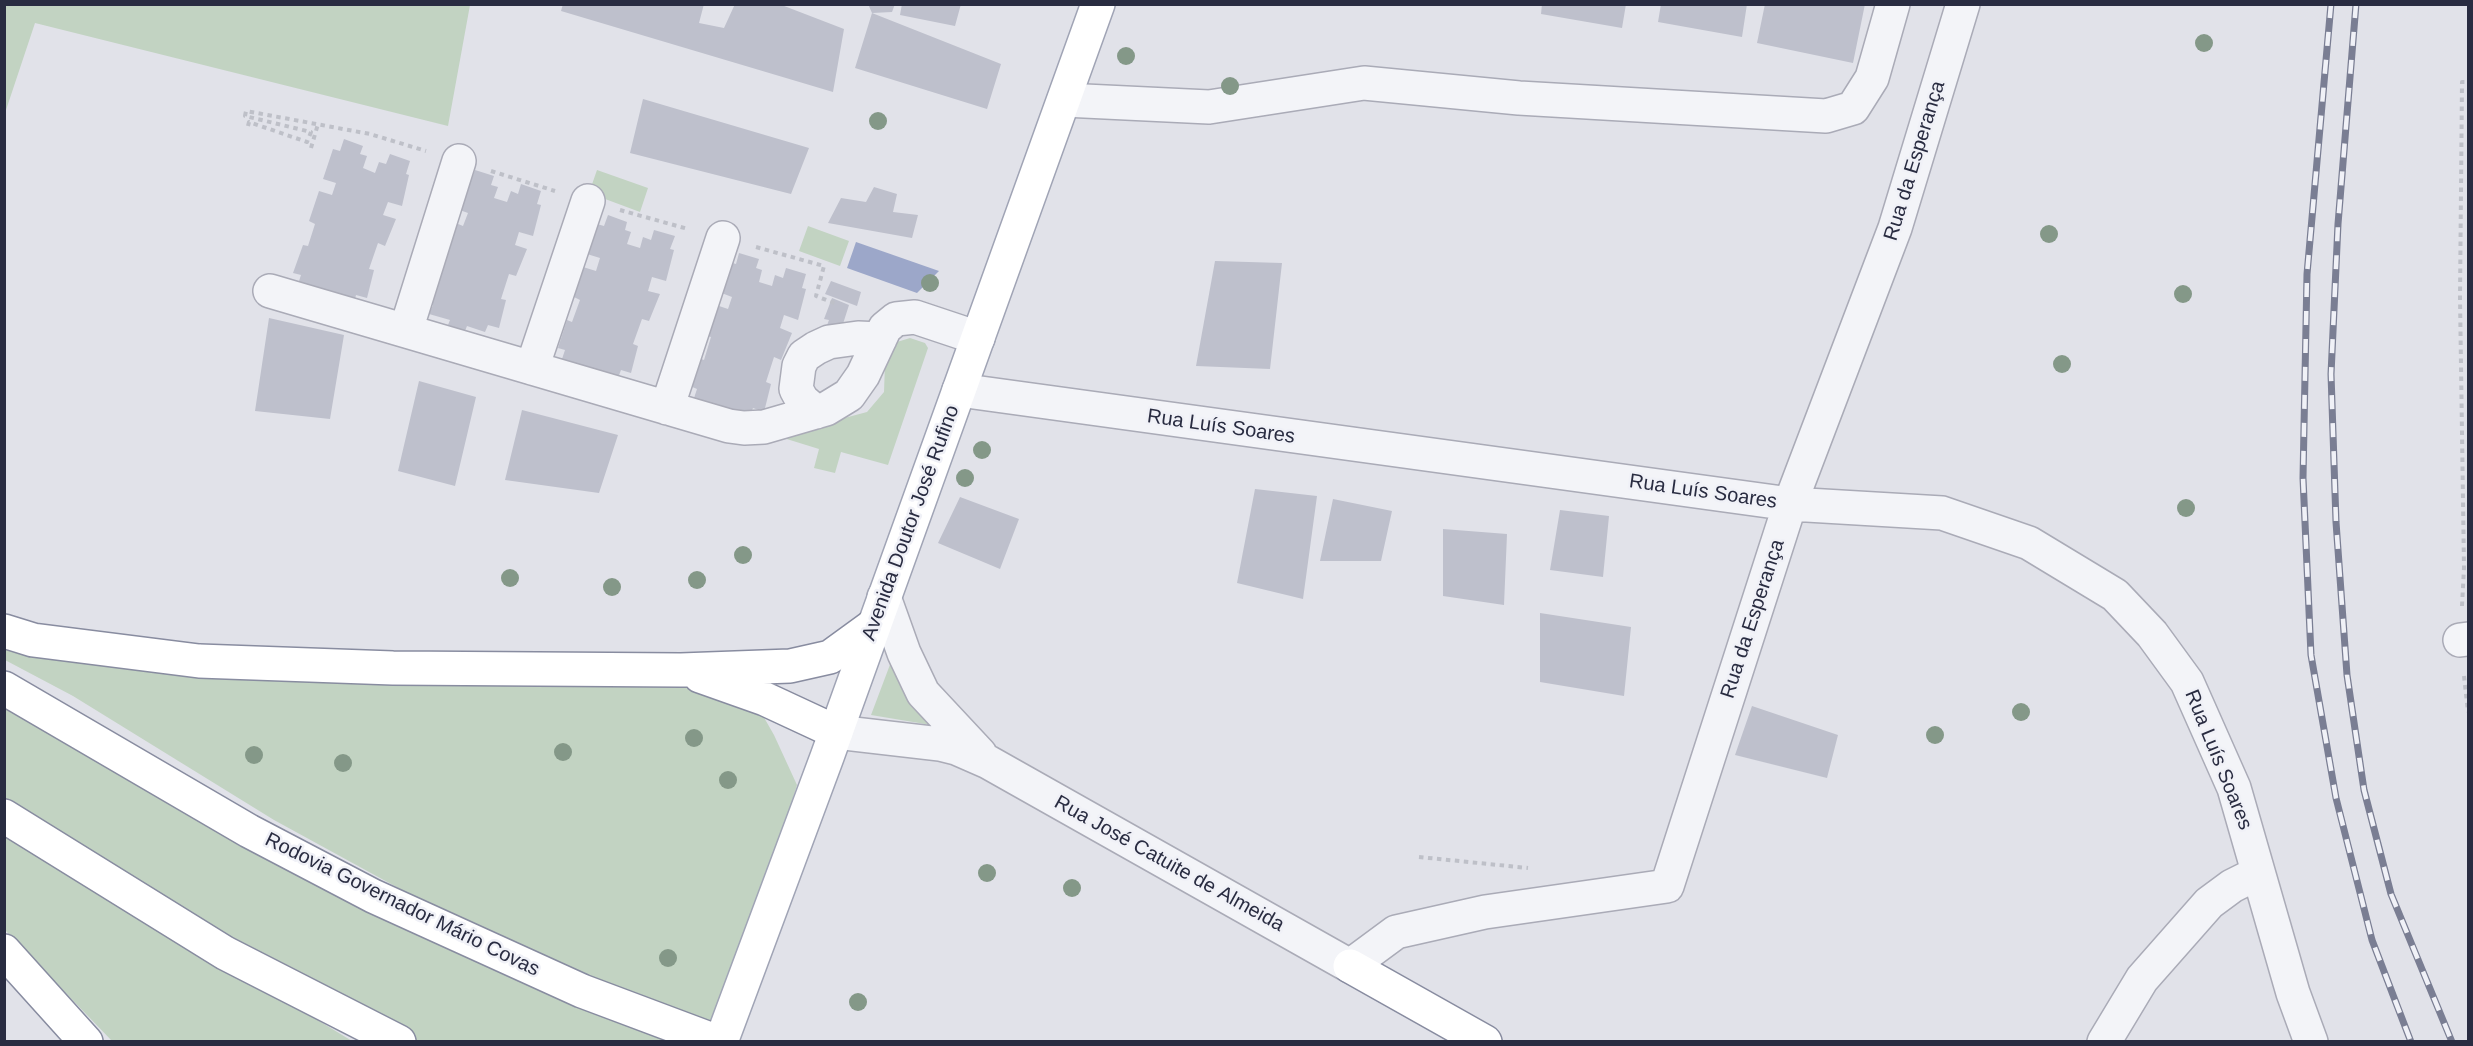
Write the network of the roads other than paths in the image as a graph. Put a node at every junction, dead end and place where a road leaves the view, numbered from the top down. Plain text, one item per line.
1 (1098, 4) edge
2 (1893, 4) edge
3 (1963, 4) edge
4 (1064, 99) junction
5 (459, 161) road end
6 (588, 201) road end
7 (723, 238) road end
8 (267, 300) dead end
9 (406, 330) junction
10 (884, 332) junction
11 (978, 338) junction
12 (532, 368) junction
13 (959, 390) junction
14 (667, 408) junction
15 (816, 412) junction
16 (1790, 504) junction
17 (879, 611) junction
18 (4, 631) edge
19 (681, 670) junction
20 (4, 688) edge
21 (836, 732) junction
22 (988, 762) junction
23 (4, 816) edge
24 (2258, 873) junction
25 (4, 951) edge
26 (1350, 966) junction
27 (86, 1041) edge
28 (399, 1041) edge
29 (720, 1041) edge
30 (1485, 1041) edge
31 (2104, 1041) edge
32 (2311, 1041) edge

1 - 4 main road, Avenida Doutor José Rufino
2 - 4 street
3 - 16 street, Rua da Esperança
4 - 11 main road, Avenida Doutor José Rufino
5 - 9 street
6 - 12 street
7 - 14 street
8 - 9 street
9 - 12 street
10 - 11 street
10 - 15 street
10 - 15 street
11 - 13 main road, Avenida Doutor José Rufino
12 - 14 street
13 - 16 street, Rua Luís Soares
13 - 17 main road, Avenida Doutor José Rufino
14 - 15 street
16 - 24 street, Rua Luís Soares
16 - 26 street, Rua da Esperança
17 - 19 main road
17 - 21 main road, Avenida Doutor José Rufino
17 - 22 street, Rua José Catuite de Almeida
18 - 19 main road
19 - 21 main road
20 - 29 main road, Rodovia Governador Mário Covas
21 - 22 street, Rua José Catuite de Almeida
21 - 29 main road, Avenida Doutor José Rufino
22 - 26 street, Rua José Catuite de Almeida
23 - 28 main road
24 - 31 street
24 - 32 street, Rua Luís Soares
25 - 27 main road
26 - 30 main road

